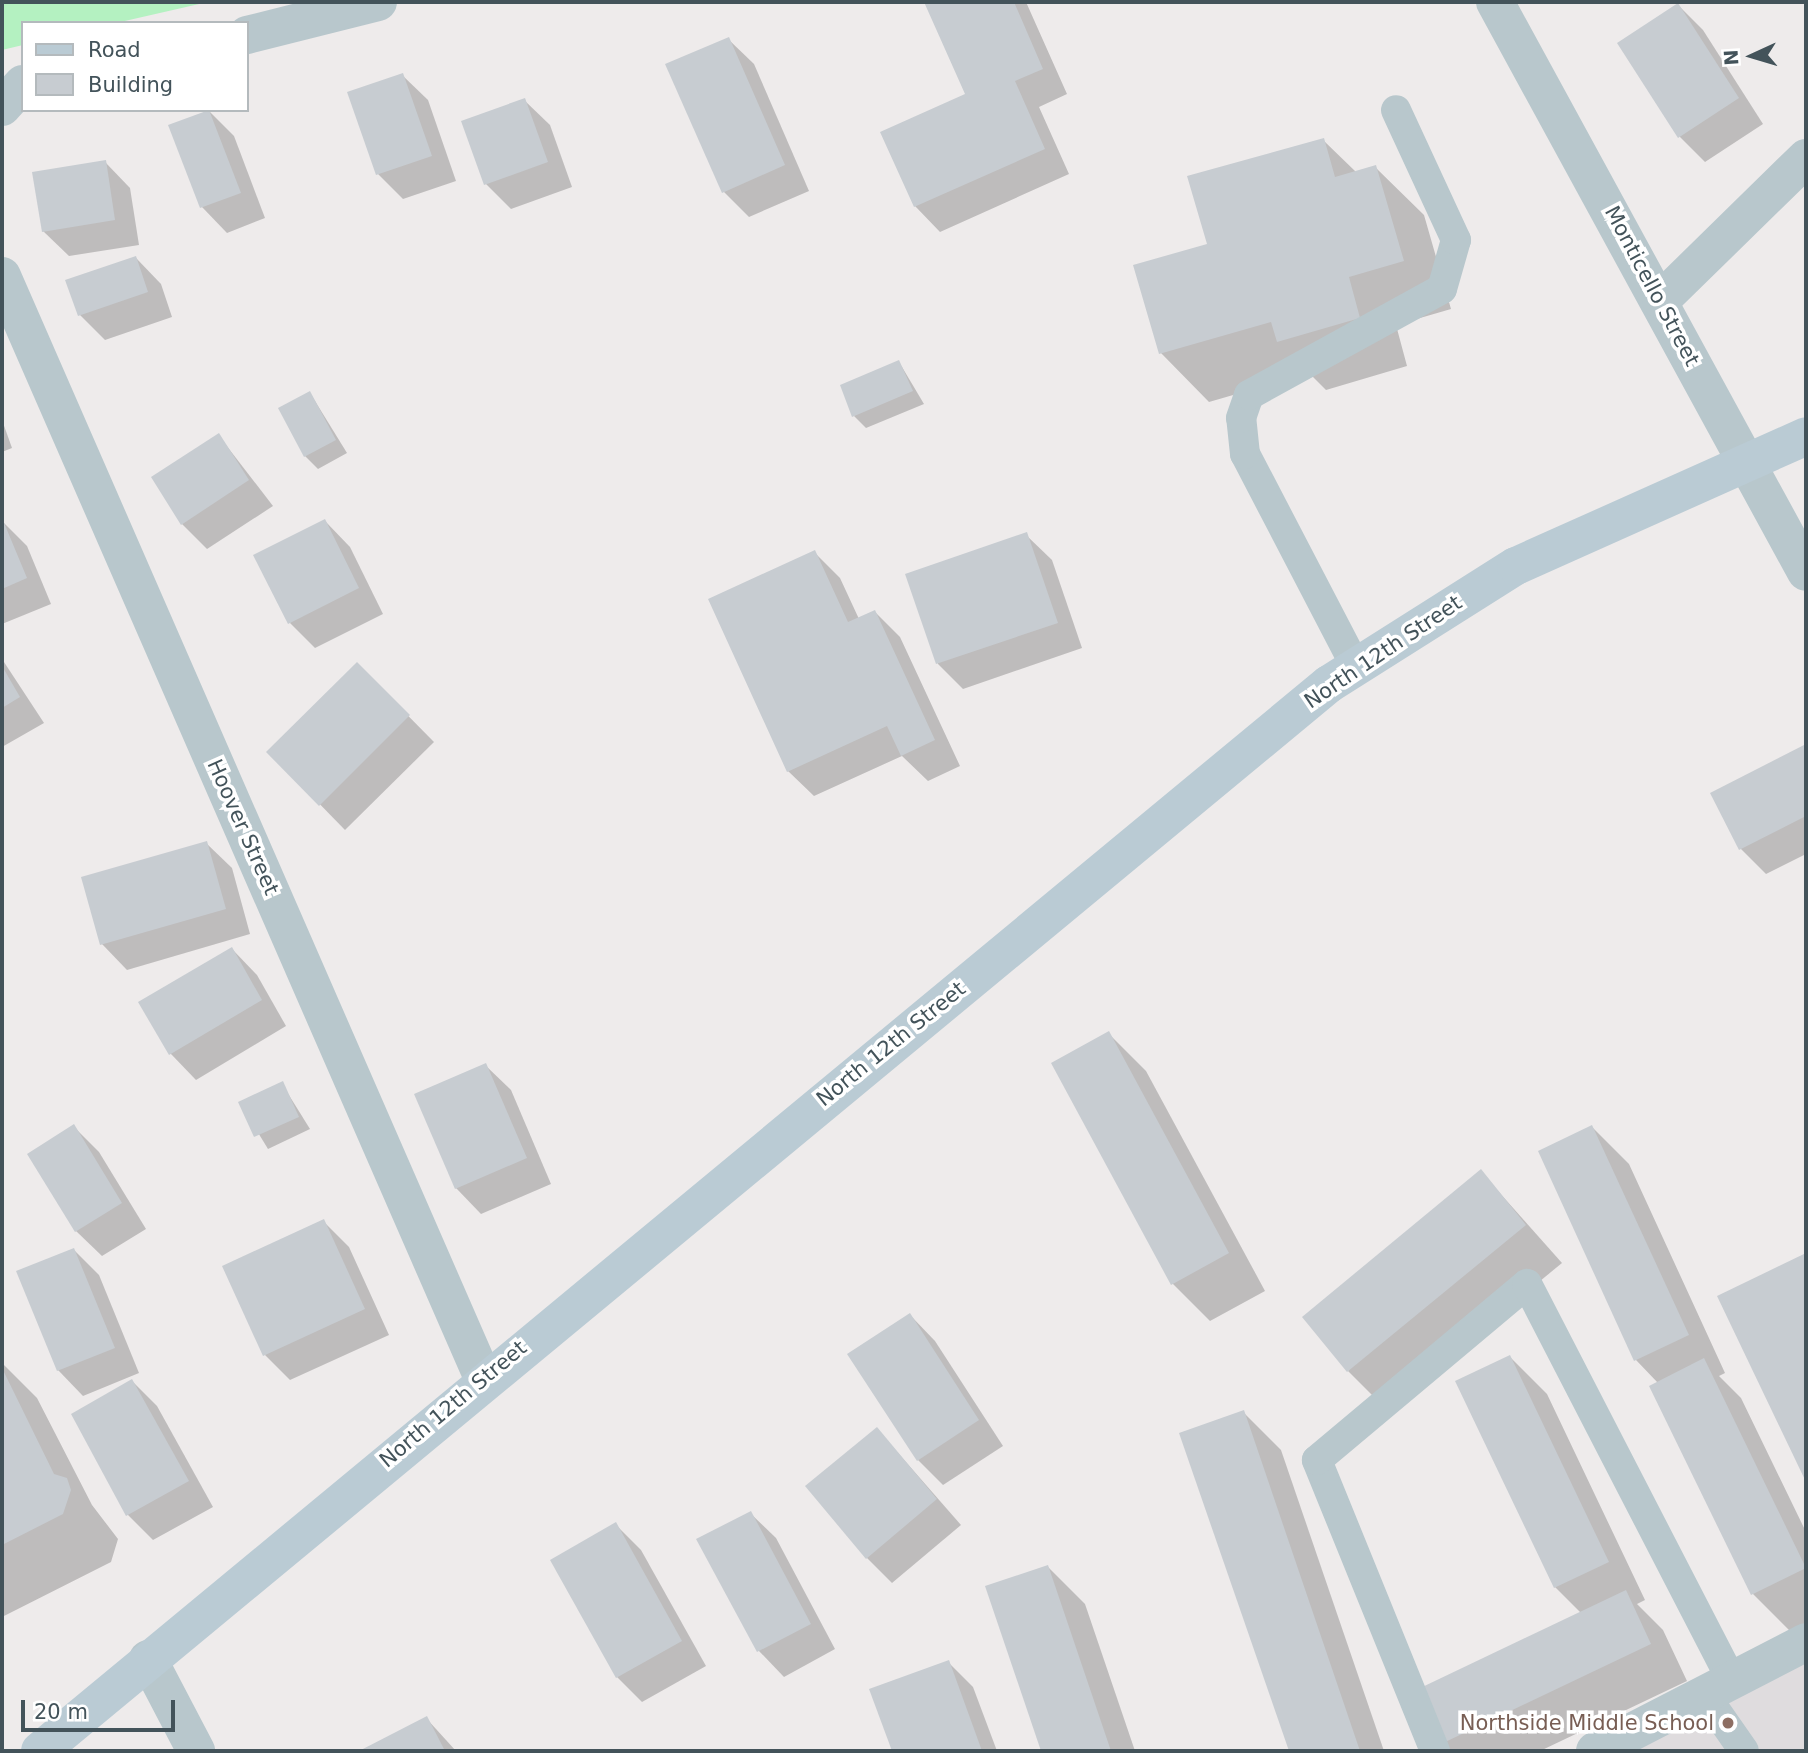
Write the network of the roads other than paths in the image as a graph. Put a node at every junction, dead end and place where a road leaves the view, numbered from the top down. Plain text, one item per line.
1 (377, 2) edge
2 (1495, 2) edge
3 (248, 35) edge
4 (21, 86) edge
5 (2, 107) edge
6 (1396, 110) dead end
7 (1806, 158) edge
8 (2, 276) edge
9 (1661, 300) junction
10 (1806, 436) edge
11 (1744, 461) junction
12 (1806, 572) edge
13 (1356, 667) junction
14 (483, 1378) junction
15 (1806, 1642) edge
16 (148, 1659) junction
17 (1718, 1688) junction
18 (40, 1751) edge
19 (196, 1751) edge
20 (1435, 1751) edge
21 (1595, 1751) edge
22 (1745, 1751) edge

1 - 3 street
2 - 9 street, Monticello Street
4 - 5 street
6 - 13 lane
7 - 9 street
8 - 14 street, Hoover Street
9 - 11 street, Monticello Street
10 - 11 main road, North 12th Street
11 - 12 street, Monticello Street
11 - 13 main road, North 12th Street
13 - 14 main road, North 12th Street
14 - 16 main road, North 12th Street
15 - 17 street
16 - 18 main road, North 12th Street
16 - 19 street
17 - 20 lane
17 - 21 street
17 - 22 lane

